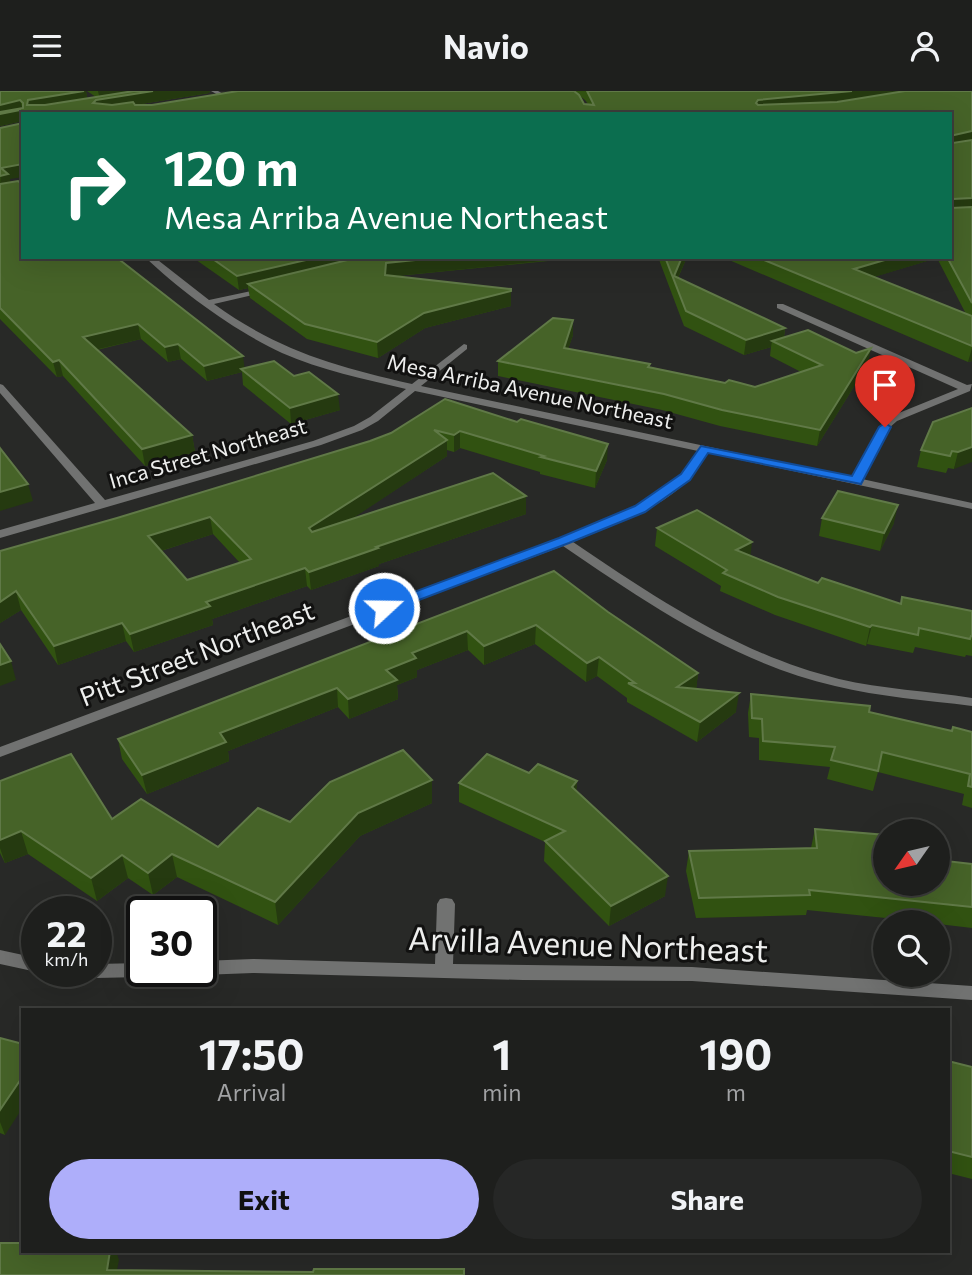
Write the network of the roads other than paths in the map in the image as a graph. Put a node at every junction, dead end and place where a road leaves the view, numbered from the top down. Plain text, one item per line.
1 (214, 91) edge
2 (222, 95) edge
3 (152, 259) edge
4 (283, 285) edge
5 (210, 303) junction
6 (780, 306) dead end
7 (464, 347) dead end
8 (0, 387) edge
9 (416, 388) junction
10 (969, 388) edge
11 (705, 449) junction
12 (856, 481) junction
13 (103, 505) junction
14 (972, 506) edge
15 (0, 534) edge
16 (564, 541) junction
17 (972, 702) edge
18 (0, 752) edge
19 (446, 904) dead end
20 (0, 957) edge
21 (21, 962) edge
22 (217, 967) edge
23 (444, 970) junction
24 (972, 993) edge

1 - 2 street
3 - 5 street, Mesa Arriba Avenue Northeast
4 - 5 street
5 - 9 street, Mesa Arriba Avenue Northeast
6 - 10 street
7 - 9 street, Inca Street Northeast
8 - 13 street
9 - 11 street, Mesa Arriba Avenue Northeast
9 - 13 street, Inca Street Northeast
10 - 12 street
11 - 12 street, Mesa Arriba Avenue Northeast
11 - 16 street, Pitt Street Northeast
12 - 14 street, Mesa Arriba Avenue Northeast
13 - 15 street, Inca Street Northeast
16 - 17 street
16 - 18 street, Pitt Street Northeast
19 - 23 street
20 - 21 street
22 - 23 street, Arvilla Avenue Northeast
23 - 24 street, Arvilla Avenue Northeast

